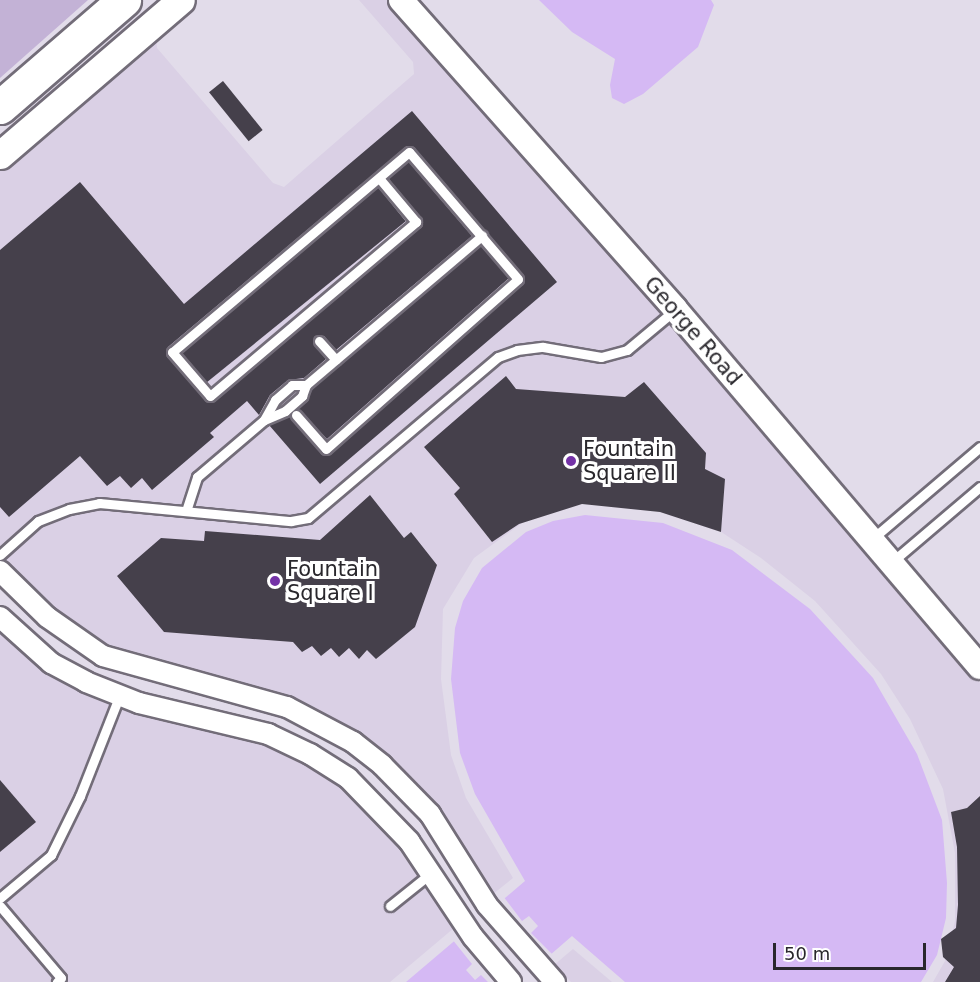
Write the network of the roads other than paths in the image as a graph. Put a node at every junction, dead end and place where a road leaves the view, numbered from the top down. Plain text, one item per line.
1 (124, 0) edge
2 (181, 0) edge
3 (401, 0) edge
4 (0, 107) edge
5 (0, 155) edge
6 (379, 178) junction
7 (482, 237) junction
8 (675, 309) junction
9 (319, 341) dead end
10 (336, 360) junction
11 (306, 385) junction
12 (296, 415) dead end
13 (264, 420) junction
14 (980, 447) edge
15 (980, 487) edge
16 (186, 511) junction
17 (872, 539) junction
18 (0, 555) edge
19 (892, 562) junction
20 (0, 571) edge
21 (0, 617) edge
22 (980, 667) edge
23 (119, 697) junction
24 (431, 873) junction
25 (0, 898) edge
26 (0, 906) edge
27 (390, 906) dead end
28 (57, 982) edge
29 (511, 982) edge
30 (555, 982) edge

1 - 4 highway
2 - 5 main road
3 - 8 street, George Road
6 - 6 lane
6 - 7 lane
7 - 10 lane
7 - 12 lane
8 - 16 lane
8 - 17 street, George Road
9 - 10 lane
10 - 11 lane
11 - 13 lane
11 - 13 lane
13 - 16 lane
14 - 17 lane
15 - 19 lane
16 - 18 lane
17 - 19 street, George Road
19 - 22 street, George Road
20 - 30 street
21 - 23 street
23 - 24 street
23 - 25 lane
24 - 27 lane
24 - 29 street
26 - 28 lane

